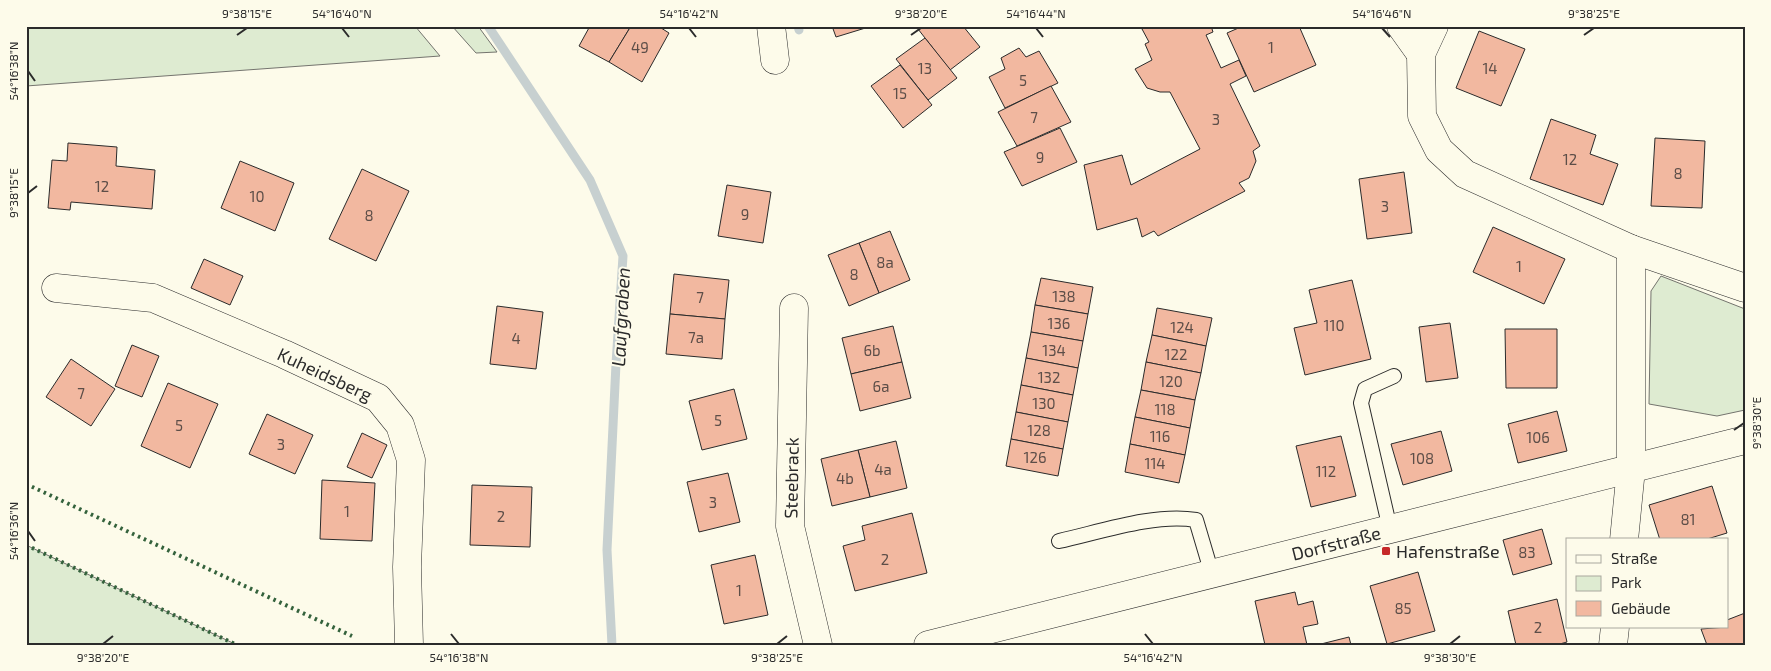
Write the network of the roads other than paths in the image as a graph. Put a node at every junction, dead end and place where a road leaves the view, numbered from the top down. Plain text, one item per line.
1 (771, 26) edge
2 (1401, 26) edge
3 (1434, 26) edge
4 (1421, 54) junction
5 (775, 60) dead end
6 (1631, 249) junction
7 (56, 288) dead end
8 (1745, 288) edge
9 (794, 308) dead end
10 (1394, 376) dead end
11 (1745, 440) edge
12 (1631, 469) junction
13 (1390, 529) junction
14 (1624, 538) edge
15 (1059, 541) dead end
16 (1212, 574) junction
17 (1615, 628) edge
18 (408, 645) edge
19 (818, 645) edge
20 (928, 645) edge
21 (1614, 645) edge

1 - 5 street
2 - 4 street
3 - 4 street
4 - 6 street
6 - 8 street
6 - 12 street
7 - 18 street, Kuheidsberg
9 - 19 street, Steebrack
10 - 13 lane
11 - 12 street, Dorfstraße
12 - 13 street, Dorfstraße
12 - 14 street
13 - 16 street, Dorfstraße
15 - 16 lane
16 - 20 street, Dorfstraße
17 - 21 street

